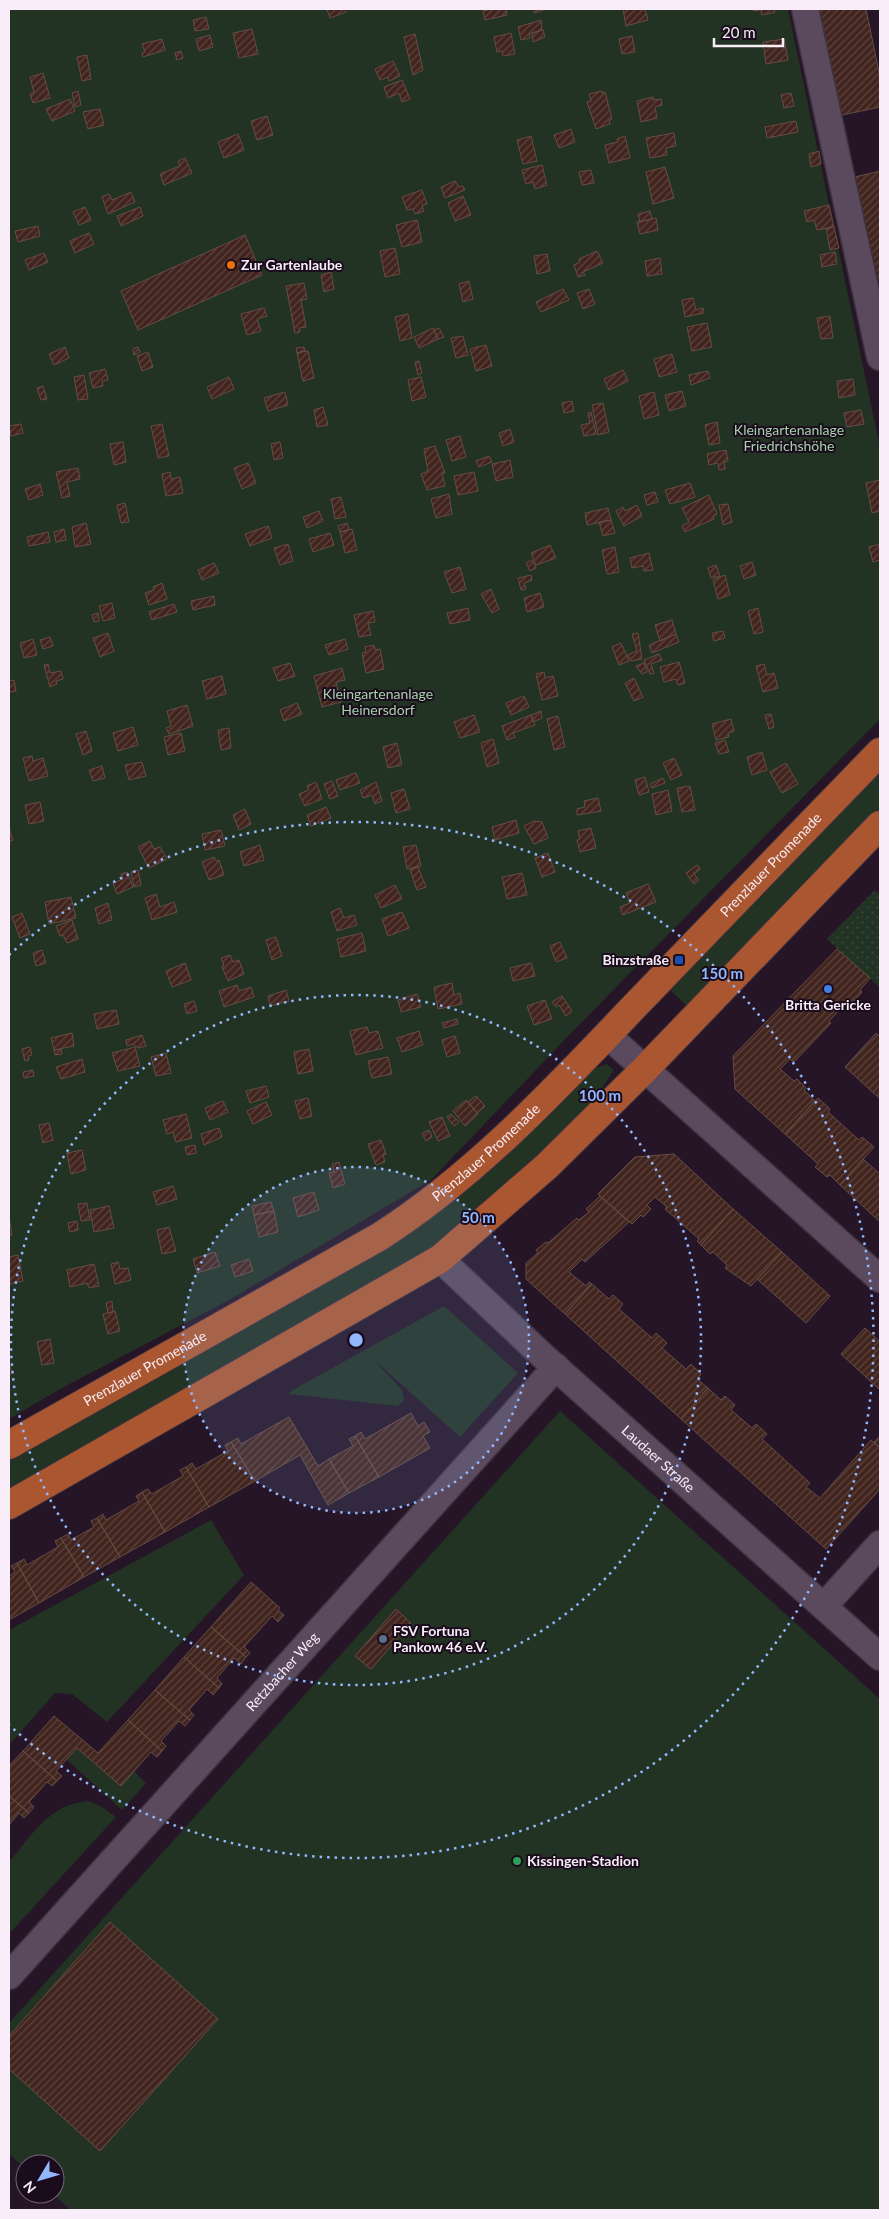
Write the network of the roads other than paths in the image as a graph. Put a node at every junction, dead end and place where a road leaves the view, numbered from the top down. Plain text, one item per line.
1 (805, 9) edge
2 (880, 357) edge
3 (880, 752) edge
4 (880, 825) edge
5 (607, 1035) junction
6 (644, 1069) junction
7 (440, 1260) junction
8 (880, 1279) edge
9 (556, 1367) junction
10 (9, 1445) edge
11 (9, 1505) edge
12 (880, 1544) edge
13 (824, 1606) junction
14 (880, 1657) edge
15 (9, 1976) edge

1 - 2 street
3 - 5 main road, Prenzlauer Promenade
4 - 6 main road
5 - 6 street
5 - 10 main road, Prenzlauer Promenade
6 - 7 main road
6 - 8 street
7 - 9 street, Laudaer Straße
7 - 11 main road
9 - 13 street, Laudaer Straße
9 - 15 street, Retzbacher Weg
12 - 13 street
13 - 14 street, Laudaer Straße

